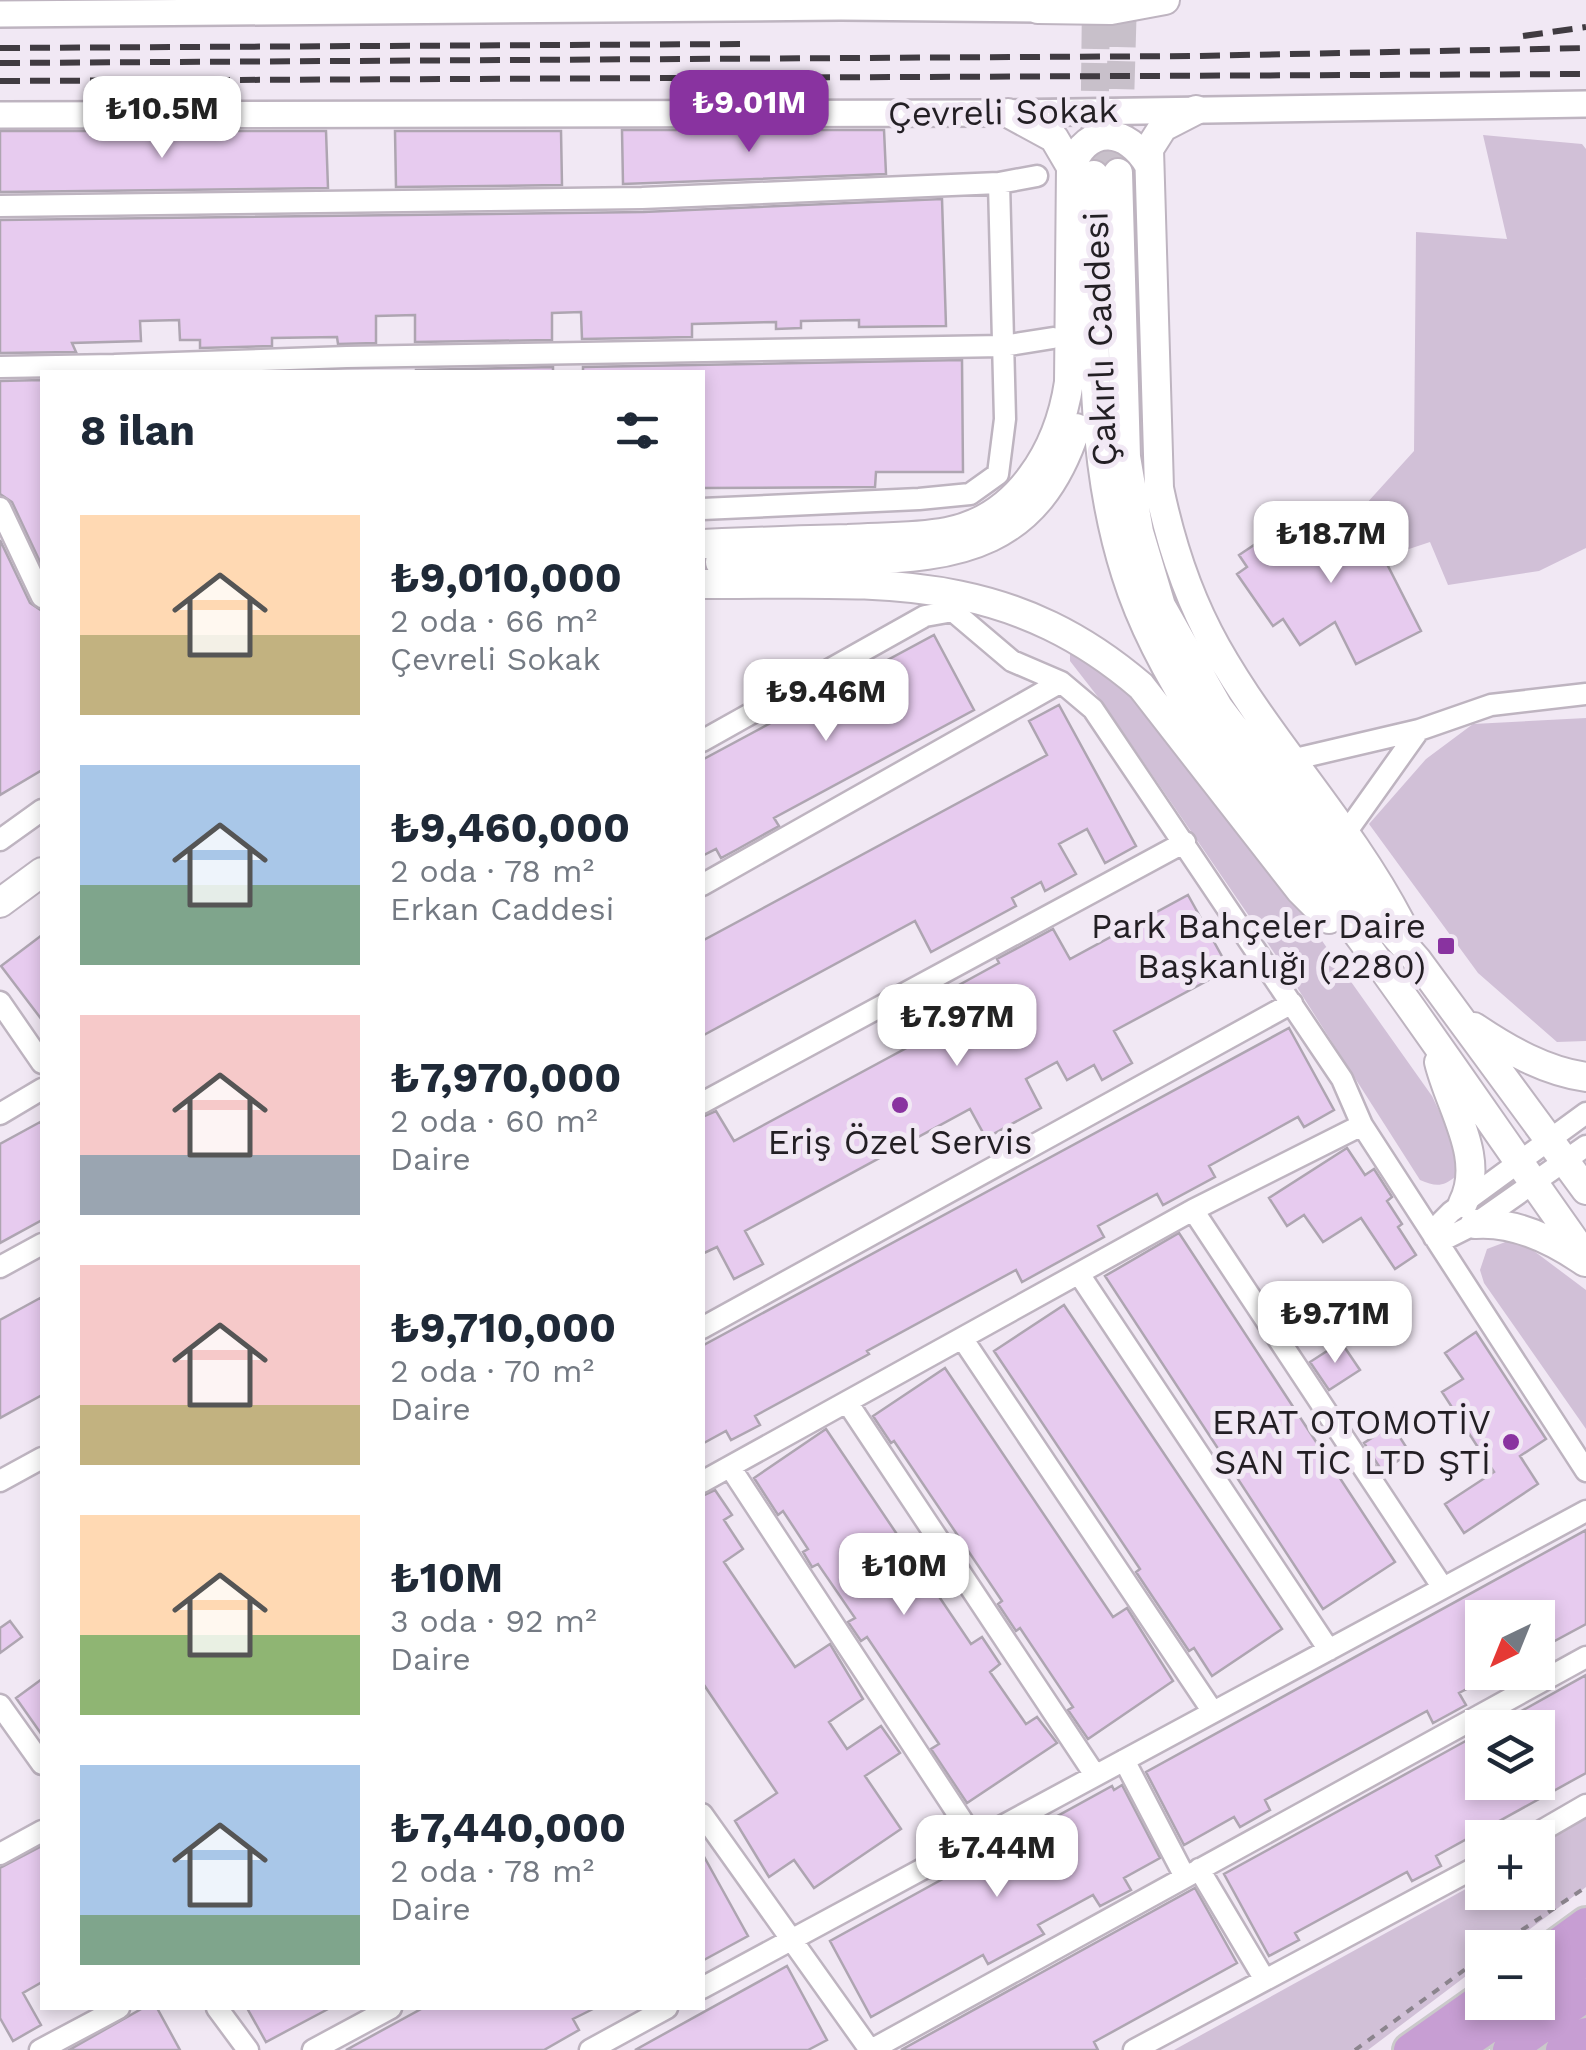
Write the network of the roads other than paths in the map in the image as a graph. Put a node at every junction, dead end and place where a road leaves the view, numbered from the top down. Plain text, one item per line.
1 (1166, 0) edge
2 (841, 4) edge
3 (561, 5) edge
4 (1044, 5) edge
5 (93, 7) edge
6 (0, 14) edge
7 (1586, 104) edge
8 (1196, 110) junction
9 (1008, 113) junction
10 (0, 116) edge
11 (1149, 165) junction
12 (1094, 172) junction
13 (1037, 176) dead end
14 (999, 183) junction
15 (0, 206) edge
16 (1096, 314) junction
17 (1053, 338) dead end
18 (1003, 346) junction
19 (0, 368) edge
20 (117, 369) edge
21 (0, 508) edge
22 (705, 509) edge
23 (705, 544) edge
24 (705, 562) edge
25 (705, 584) edge
26 (40, 593) edge
27 (1061, 682) junction
28 (1586, 694) edge
29 (1419, 730) junction
30 (705, 740) edge
31 (1291, 760) junction
32 (40, 811) edge
33 (1345, 834) junction
34 (0, 840) edge
35 (1185, 842) junction
36 (40, 873) edge
37 (705, 883) edge
38 (40, 896) edge
39 (0, 903) edge
40 (0, 926) edge
41 (1366, 945) junction
42 (1417, 960) junction
43 (0, 1002) edge
44 (1292, 1003) junction
45 (1461, 1018) junction
46 (1434, 1041) junction
47 (40, 1061) edge
48 (1586, 1077) edge
49 (40, 1090) edge
50 (705, 1101) edge
51 (1586, 1113) edge
52 (0, 1114) edge
53 (1362, 1125) junction
54 (1567, 1149) edge
55 (1527, 1173) junction
56 (1586, 1190) edge
57 (1193, 1210) junction
58 (1469, 1214) junction
59 (1434, 1237) junction
60 (40, 1245) edge
61 (1586, 1260) edge
62 (0, 1267) edge
63 (1079, 1274) junction
64 (705, 1326) edge
65 (962, 1338) junction
66 (847, 1402) junction
67 (40, 1459) edge
68 (730, 1467) junction
69 (1586, 1471) edge
70 (705, 1480) edge
71 (0, 1481) edge
72 (1586, 1512) edge
73 (1443, 1588) junction
74 (1329, 1650) junction
75 (1586, 1656) edge
76 (0, 1705) edge
77 (1213, 1712) junction
78 (1124, 1760) junction
79 (40, 1761) edge
80 (1095, 1775) junction
81 (1586, 1805) edge
82 (1555, 1823) edge
83 (706, 1827) edge
84 (40, 1832) edge
85 (975, 1840) junction
86 (0, 1854) edge
87 (1192, 1873) junction
88 (1465, 1873) edge
89 (1586, 1924) edge
90 (791, 1939) junction
91 (1555, 1947) edge
92 (1586, 1959) edge
93 (1265, 1980) junction
94 (1555, 1981) edge
95 (705, 1986) edge
96 (1586, 1996) edge
97 (114, 2010) edge
98 (218, 2010) edge
99 (387, 2010) edge
100 (663, 2010) edge
101 (1465, 2011) edge
102 (1498, 2020) edge
103 (1586, 2034) edge
104 (40, 2050) edge
105 (248, 2050) edge
106 (313, 2050) edge
107 (590, 2050) edge
108 (871, 2050) edge
109 (1134, 2050) edge
110 (1410, 2050) edge
111 (1455, 2050) edge
112 (1508, 2050) edge
113 (1562, 2050) edge

1 - 4 main road
2 - 3 street
2 - 4 street
3 - 5 street
5 - 6 street
7 - 8 street, Çevreli Sokak
8 - 9 street, Çevreli Sokak
8 - 11 main road
9 - 10 street, Çevreli Sokak
9 - 12 main road
11 - 12 main road
11 - 31 main road
12 - 16 main road, Çakırlı Caddesi
12 - 23 main road
12 - 42 main road, Çakırlı Caddesi
13 - 14 street
14 - 15 street
14 - 18 street
16 - 24 main road
16 - 41 main road, Çakırlı Caddesi
17 - 18 street
18 - 20 street
18 - 22 street
19 - 20 street
21 - 26 street
25 - 41 main road
27 - 30 street
27 - 35 street
27 - 37 street
28 - 29 street
29 - 31 street
29 - 33 street
31 - 33 main road
32 - 34 street
33 - 42 main road
35 - 44 street
35 - 50 street
36 - 39 main road
38 - 40 main road
41 - 46 main road, Çakırlı Caddesi
42 - 45 main road, Çakırlı Caddesi
43 - 47 street
44 - 53 street
44 - 64 street
45 - 48 main road
45 - 54 main road, Çakırlı Caddesi
46 - 55 main road, Çakırlı Caddesi
46 - 58 main road
49 - 52 street
51 - 54 street
53 - 57 street
53 - 59 street
54 - 55 street
54 - 56 main road, Çakırlı Caddesi
55 - 58 street
55 - 61 main road, Çakırlı Caddesi
57 - 63 street
57 - 73 street
58 - 59 street
58 - 61 main road
59 - 69 street
60 - 62 street
63 - 65 street
63 - 74 street
65 - 66 street
65 - 77 street
66 - 68 street
66 - 80 street
67 - 71 street
68 - 70 street
68 - 85 street
72 - 73 street
73 - 74 street
74 - 77 street
75 - 87 street
76 - 79 street
77 - 78 street
78 - 80 street
78 - 87 street
80 - 85 street
81 - 82 street
83 - 90 street
84 - 86 street
85 - 90 street
87 - 93 street
87 - 108 street
88 - 93 street
89 - 91 highway
90 - 95 street
90 - 108 street
92 - 94 highway
93 - 109 street
96 - 112 highway
97 - 104 street
98 - 105 street
99 - 106 street
100 - 107 street
101 - 110 highway
102 - 111 highway
103 - 113 highway

